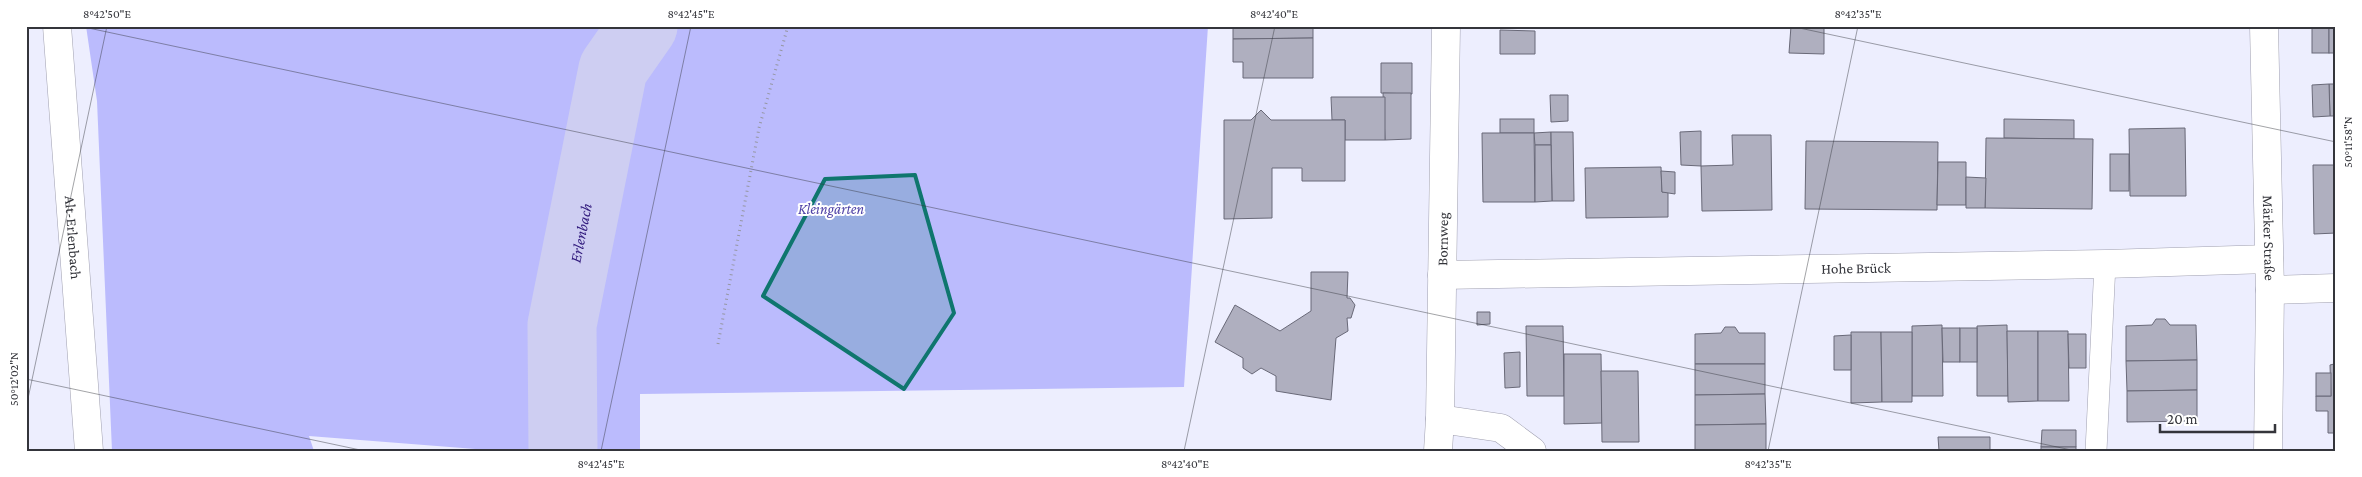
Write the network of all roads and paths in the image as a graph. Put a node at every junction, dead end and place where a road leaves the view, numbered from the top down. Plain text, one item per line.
1 (57, 26) edge
2 (788, 26) edge
3 (1446, 26) edge
4 (2264, 26) edge
5 (2269, 259) junction
6 (2105, 264) junction
7 (1442, 275) junction
8 (2336, 288) edge
9 (2270, 290) junction
10 (718, 344) dead end
11 (1440, 419) junction
12 (89, 451) edge
13 (1438, 451) edge
14 (1532, 451) edge
15 (2096, 451) edge
16 (2268, 451) edge

1 - 12 street, Alt-Erlenbach
2 - 10 path
3 - 7 street, Bornweg
4 - 5 street, Märker Straße
5 - 6 street, Hohe Brück
5 - 9 street, Märker Straße
6 - 7 street, Hohe Brück
6 - 15 lane
7 - 11 street, Bornweg
8 - 9 street
9 - 16 street, Märker Straße
11 - 13 street, Bornweg
11 - 14 street

